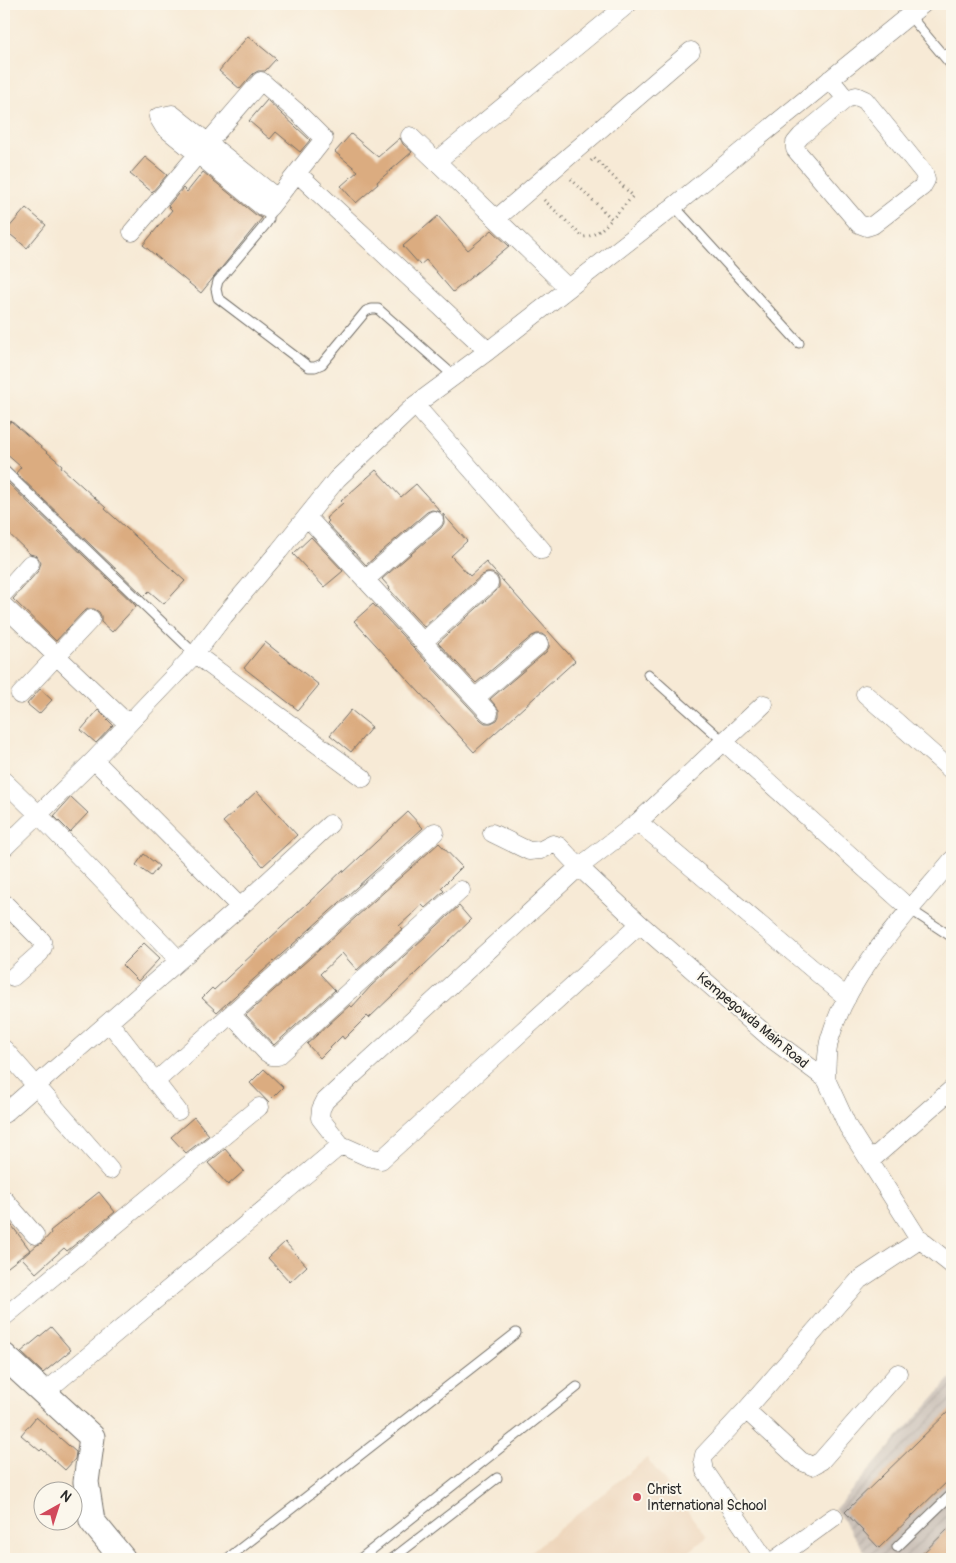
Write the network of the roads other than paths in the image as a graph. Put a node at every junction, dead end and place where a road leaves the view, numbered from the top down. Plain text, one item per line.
1 (628, 4) edge
2 (916, 9) edge
3 (952, 50) edge
4 (691, 51) dead end
5 (944, 56) junction
6 (952, 66) edge
7 (830, 79) junction
8 (846, 99) junction
9 (410, 136) dead end
10 (203, 148) junction
11 (437, 162) junction
12 (297, 173) junction
13 (272, 203) junction
14 (674, 206) junction
15 (496, 219) junction
16 (132, 232) dead end
17 (568, 288) junction
18 (799, 343) dead end
19 (488, 351) junction
20 (454, 376) junction
21 (415, 404) junction
22 (4, 470) edge
23 (307, 517) junction
24 (434, 520) dead end
25 (542, 550) dead end
26 (30, 564) dead end
27 (365, 580) junction
28 (490, 583) dead end
29 (4, 593) edge
30 (4, 606) edge
31 (91, 619) dead end
32 (423, 642) junction
33 (539, 644) dead end
34 (195, 654) junction
35 (56, 656) junction
36 (648, 674) dead end
37 (865, 694) dead end
38 (20, 695) dead end
39 (475, 698) junction
40 (764, 704) dead end
41 (489, 714) dead end
42 (128, 724) junction
43 (723, 742) junction
44 (94, 760) junction
45 (952, 771) edge
46 (363, 778) dead end
47 (4, 781) edge
48 (38, 814) junction
49 (638, 822) junction
50 (330, 824) dead end
51 (435, 832) dead end
52 (492, 833) dead end
53 (4, 848) edge
54 (952, 860) edge
55 (579, 867) junction
56 (460, 890) dead end
57 (4, 903) edge
58 (240, 907) junction
59 (911, 910) junction
60 (640, 924) junction
61 (952, 936) edge
62 (179, 960) junction
63 (13, 978) dead end
64 (847, 998) junction
65 (231, 1014) junction
66 (109, 1022) junction
67 (4, 1049) edge
68 (826, 1079) junction
69 (155, 1082) junction
70 (36, 1086) junction
71 (952, 1090) edge
72 (259, 1107) dead end
73 (178, 1111) dead end
74 (4, 1114) edge
75 (341, 1144) junction
76 (870, 1161) junction
77 (110, 1170) dead end
78 (4, 1199) edge
79 (35, 1235) dead end
80 (921, 1240) junction
81 (952, 1265) edge
82 (4, 1317) edge
83 (516, 1333) dead end
84 (4, 1356) edge
85 (898, 1373) dead end
86 (577, 1387) dead end
87 (44, 1393) junction
88 (746, 1410) junction
89 (497, 1478) dead end
90 (952, 1494) edge
91 (834, 1517) dead end
92 (898, 1547) dead end
93 (123, 1559) edge
94 (227, 1559) edge
95 (360, 1559) edge
96 (392, 1559) edge
97 (765, 1559) edge
98 (776, 1559) edge

1 - 11 street
2 - 5 lane
2 - 7 street
3 - 5 lane
4 - 15 street
5 - 6 lane
7 - 8 street
7 - 14 street
8 - 8 street
9 - 11 street
10 - 12 street
10 - 13 street
10 - 16 street
11 - 15 street
12 - 13 street
12 - 19 street
13 - 20 lane
14 - 17 street
14 - 18 lane
15 - 17 street
17 - 19 street
19 - 20 street
20 - 21 street
21 - 23 street
21 - 25 street
22 - 34 lane
23 - 27 street
23 - 34 street
24 - 27 street
26 - 29 street
27 - 32 street
28 - 32 street
30 - 35 street
31 - 35 street
32 - 39 street
33 - 39 street
34 - 42 street
34 - 46 street
35 - 38 street
35 - 42 street
36 - 43 lane
37 - 45 street
39 - 41 street
40 - 43 street
42 - 44 street
43 - 49 street
43 - 59 street
44 - 48 street
44 - 58 street
47 - 48 street
48 - 53 street
48 - 62 street
49 - 55 street
49 - 64 street
50 - 58 street
51 - 65 street
52 - 55 street, Kempegowda Main Road
54 - 59 street
55 - 60 street, Kempegowda Main Road
55 - 75 street
56 - 65 street
57 - 63 street
58 - 62 street
59 - 61 lane
59 - 64 street
60 - 68 street, Kempegowda Main Road
60 - 75 street
62 - 66 street
64 - 68 street
65 - 69 street
66 - 69 street
66 - 70 street
67 - 70 street
68 - 76 street, Kempegowda Main Road
69 - 73 street
70 - 74 street
70 - 77 street
71 - 76 street
72 - 82 street
75 - 87 street
76 - 80 street, Kempegowda Main Road
78 - 79 street
80 - 81 street, Kempegowda Main Road
80 - 88 street
83 - 94 lane
84 - 87 main road
85 - 88 street
86 - 95 lane
87 - 93 main road
88 - 97 street
89 - 96 lane
90 - 92 lane
91 - 98 street

